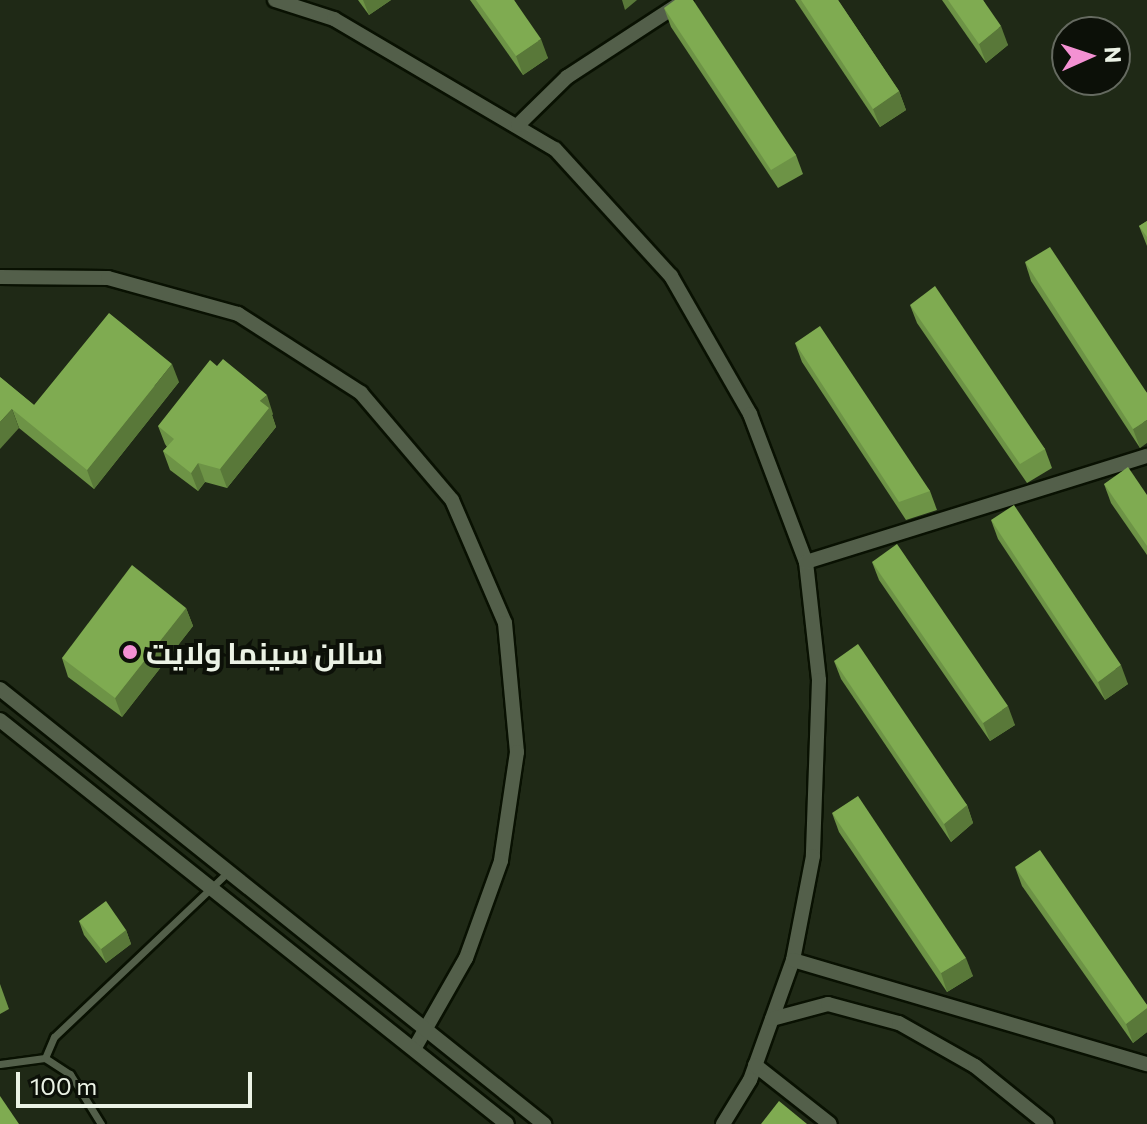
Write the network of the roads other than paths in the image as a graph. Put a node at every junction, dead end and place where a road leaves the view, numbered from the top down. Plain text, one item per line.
1 (275, 0) edge
2 (685, 0) edge
3 (518, 125) junction
4 (1, 275) edge
5 (1147, 456) edge
6 (806, 562) junction
7 (0, 689) edge
8 (0, 720) edge
9 (227, 873) junction
10 (211, 894) junction
11 (793, 960) junction
12 (772, 1019) junction
13 (427, 1031) junction
14 (414, 1049) junction
15 (45, 1058) junction
16 (0, 1064) edge
17 (1147, 1064) edge
18 (755, 1065) junction
19 (101, 1124) edge
20 (507, 1124) edge
21 (544, 1124) edge
22 (723, 1124) edge
23 (830, 1124) edge
24 (1047, 1124) edge

1 - 3 street
2 - 3 street
3 - 6 street
4 - 13 street
5 - 6 street
6 - 11 street
7 - 9 street
8 - 10 street
9 - 10 lane
9 - 13 street
10 - 14 street
10 - 15 lane
11 - 12 street
11 - 17 street
12 - 18 street
12 - 24 street
13 - 14 street
13 - 21 street
14 - 20 street
15 - 16 lane
15 - 19 lane
18 - 22 street
18 - 23 street

